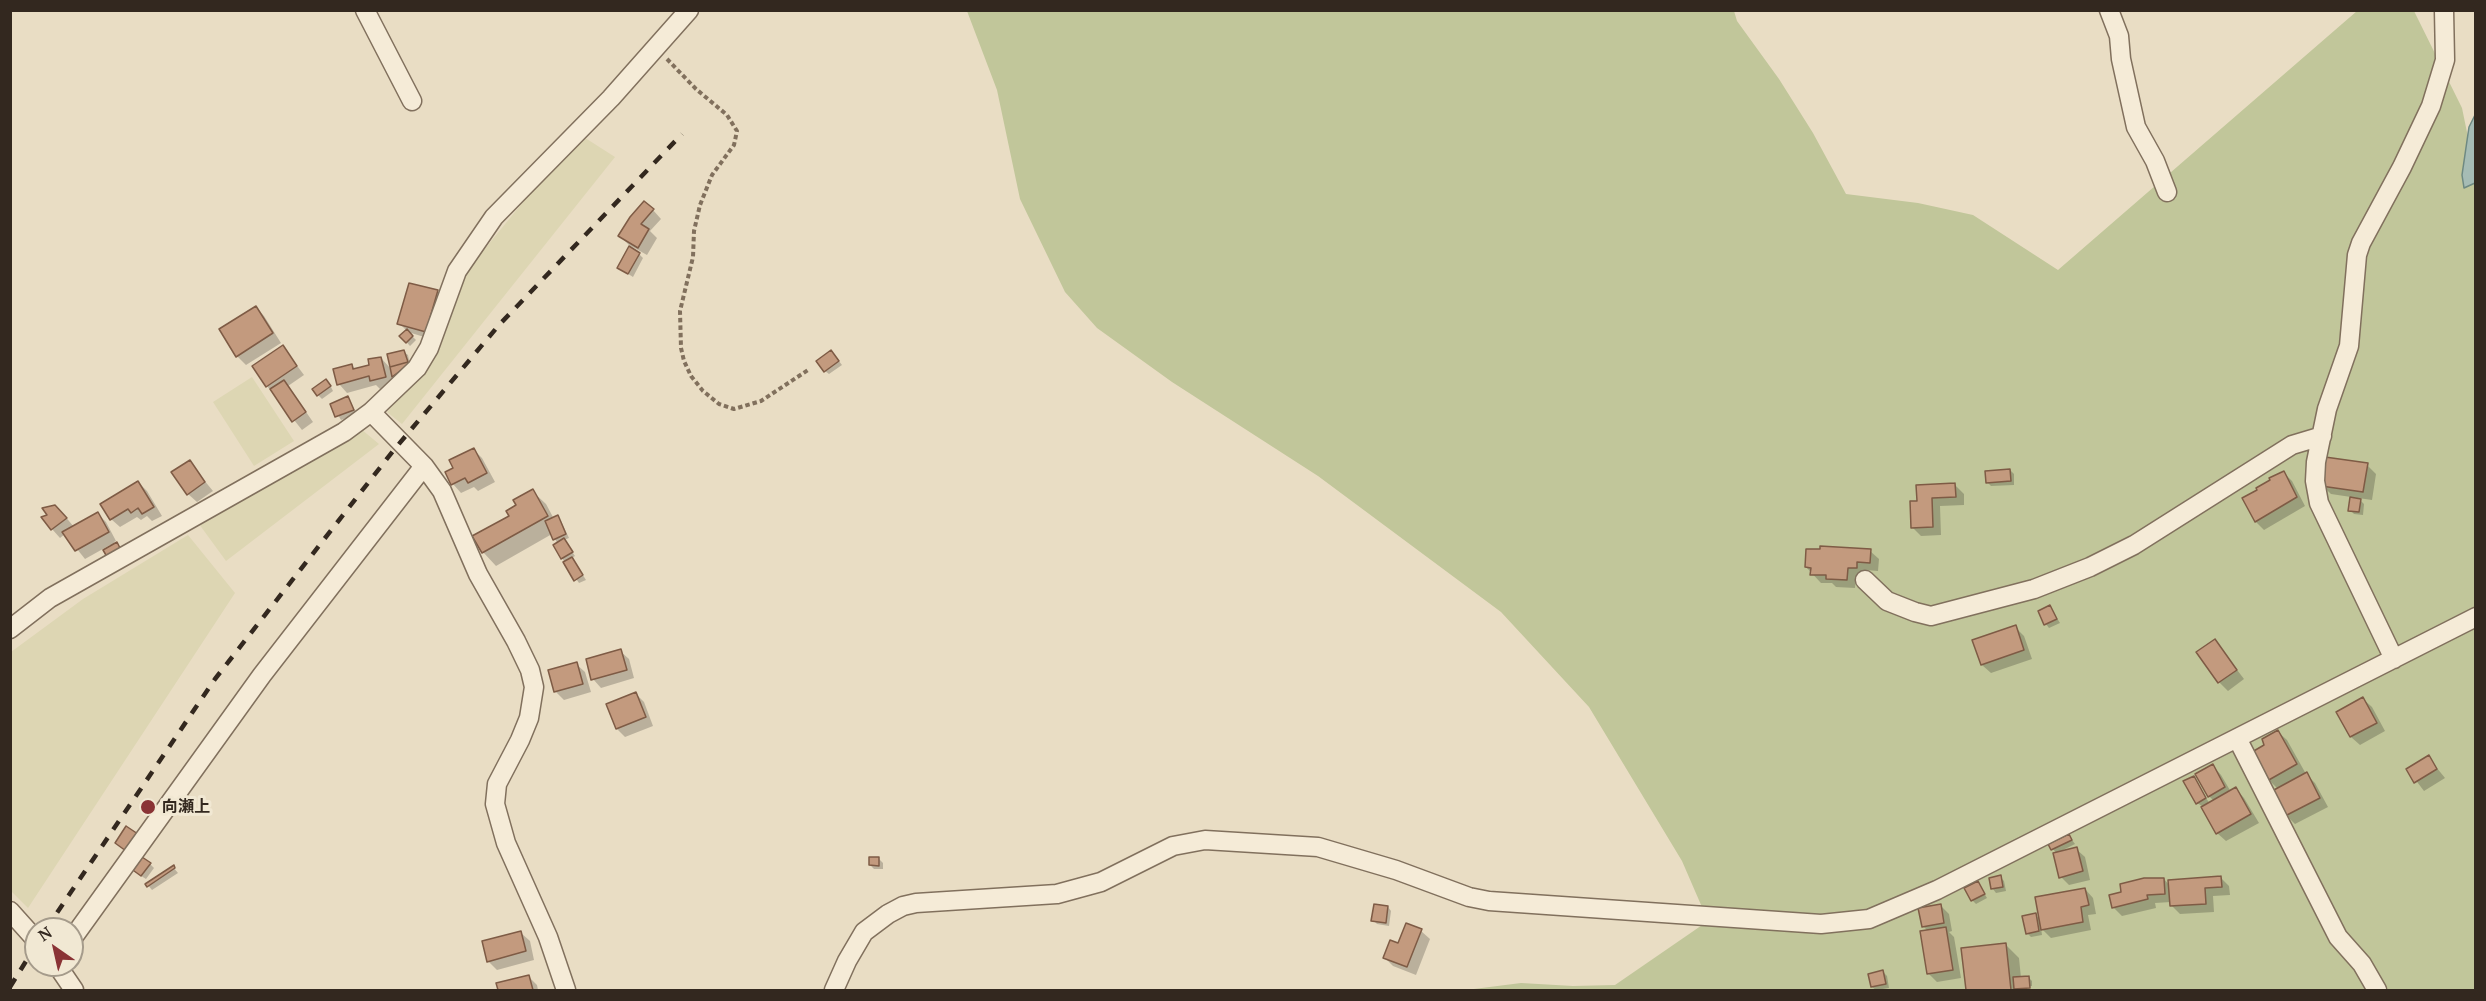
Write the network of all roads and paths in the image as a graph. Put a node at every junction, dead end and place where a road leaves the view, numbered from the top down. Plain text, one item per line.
1 (365, 10) edge
2 (689, 10) edge
3 (2109, 10) edge
4 (2444, 10) edge
5 (657, 47) junction
6 (412, 101) dead end
7 (2167, 192) dead end
8 (808, 370) dead end
9 (371, 412) junction
10 (2322, 436) junction
11 (424, 466) junction
12 (1864, 580) dead end
13 (2475, 617) edge
14 (10, 629) edge
15 (2394, 659) junction
16 (2237, 738) junction
17 (10, 911) edge
18 (84, 922) edge
19 (24, 927) edge
20 (65, 977) edge
21 (74, 990) edge
22 (566, 990) edge
23 (834, 990) edge
24 (2377, 990) edge

1 - 6 street
2 - 5 street
3 - 7 street
4 - 10 street
5 - 8 path
5 - 9 street
9 - 11 street
9 - 14 street
10 - 12 street
10 - 15 street
11 - 18 street
11 - 22 street
13 - 15 street
15 - 16 street
16 - 23 street
16 - 24 street
17 - 19 street
20 - 21 street

